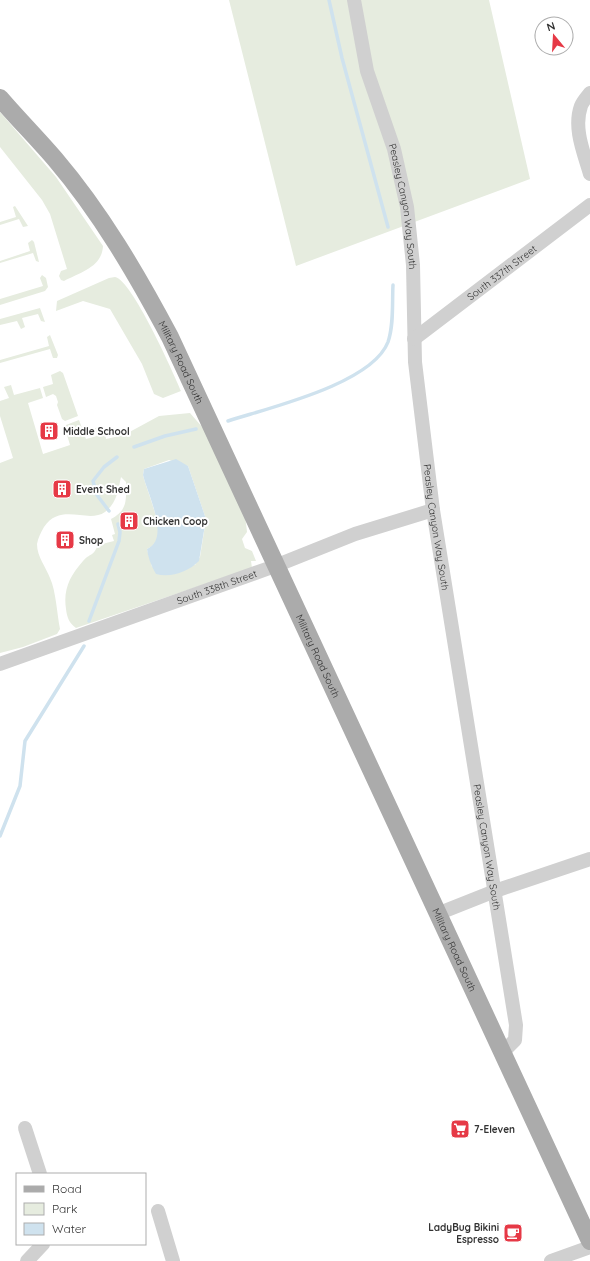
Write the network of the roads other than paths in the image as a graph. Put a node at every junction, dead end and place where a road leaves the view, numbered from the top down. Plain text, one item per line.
1 (354, 0) edge
2 (590, 93) edge
3 (0, 98) edge
4 (590, 174) edge
5 (590, 205) edge
6 (414, 339) junction
7 (433, 510) junction
8 (275, 566) junction
9 (0, 664) edge
10 (590, 859) edge
11 (495, 890) junction
12 (438, 914) junction
13 (503, 1052) junction
14 (25, 1128) dead end
15 (40, 1173) edge
16 (158, 1211) dead end
17 (590, 1241) edge
18 (42, 1245) edge
19 (590, 1247) edge
20 (27, 1261) edge
21 (173, 1261) edge
22 (551, 1261) edge

1 - 6 street, Peasley Canyon Way South
2 - 4 street
3 - 8 main road, Military Road South
5 - 6 street, South 337th Street
6 - 7 street, Peasley Canyon Way South
7 - 8 street, South 338th Street
7 - 11 street, Peasley Canyon Way South
8 - 9 street, South 338th Street
8 - 12 main road, Military Road South
10 - 11 street
11 - 12 street
11 - 13 street, Peasley Canyon Way South
12 - 13 main road, Military Road South
13 - 17 main road, Military Road South
14 - 15 street
16 - 21 street
18 - 20 street
19 - 22 street

